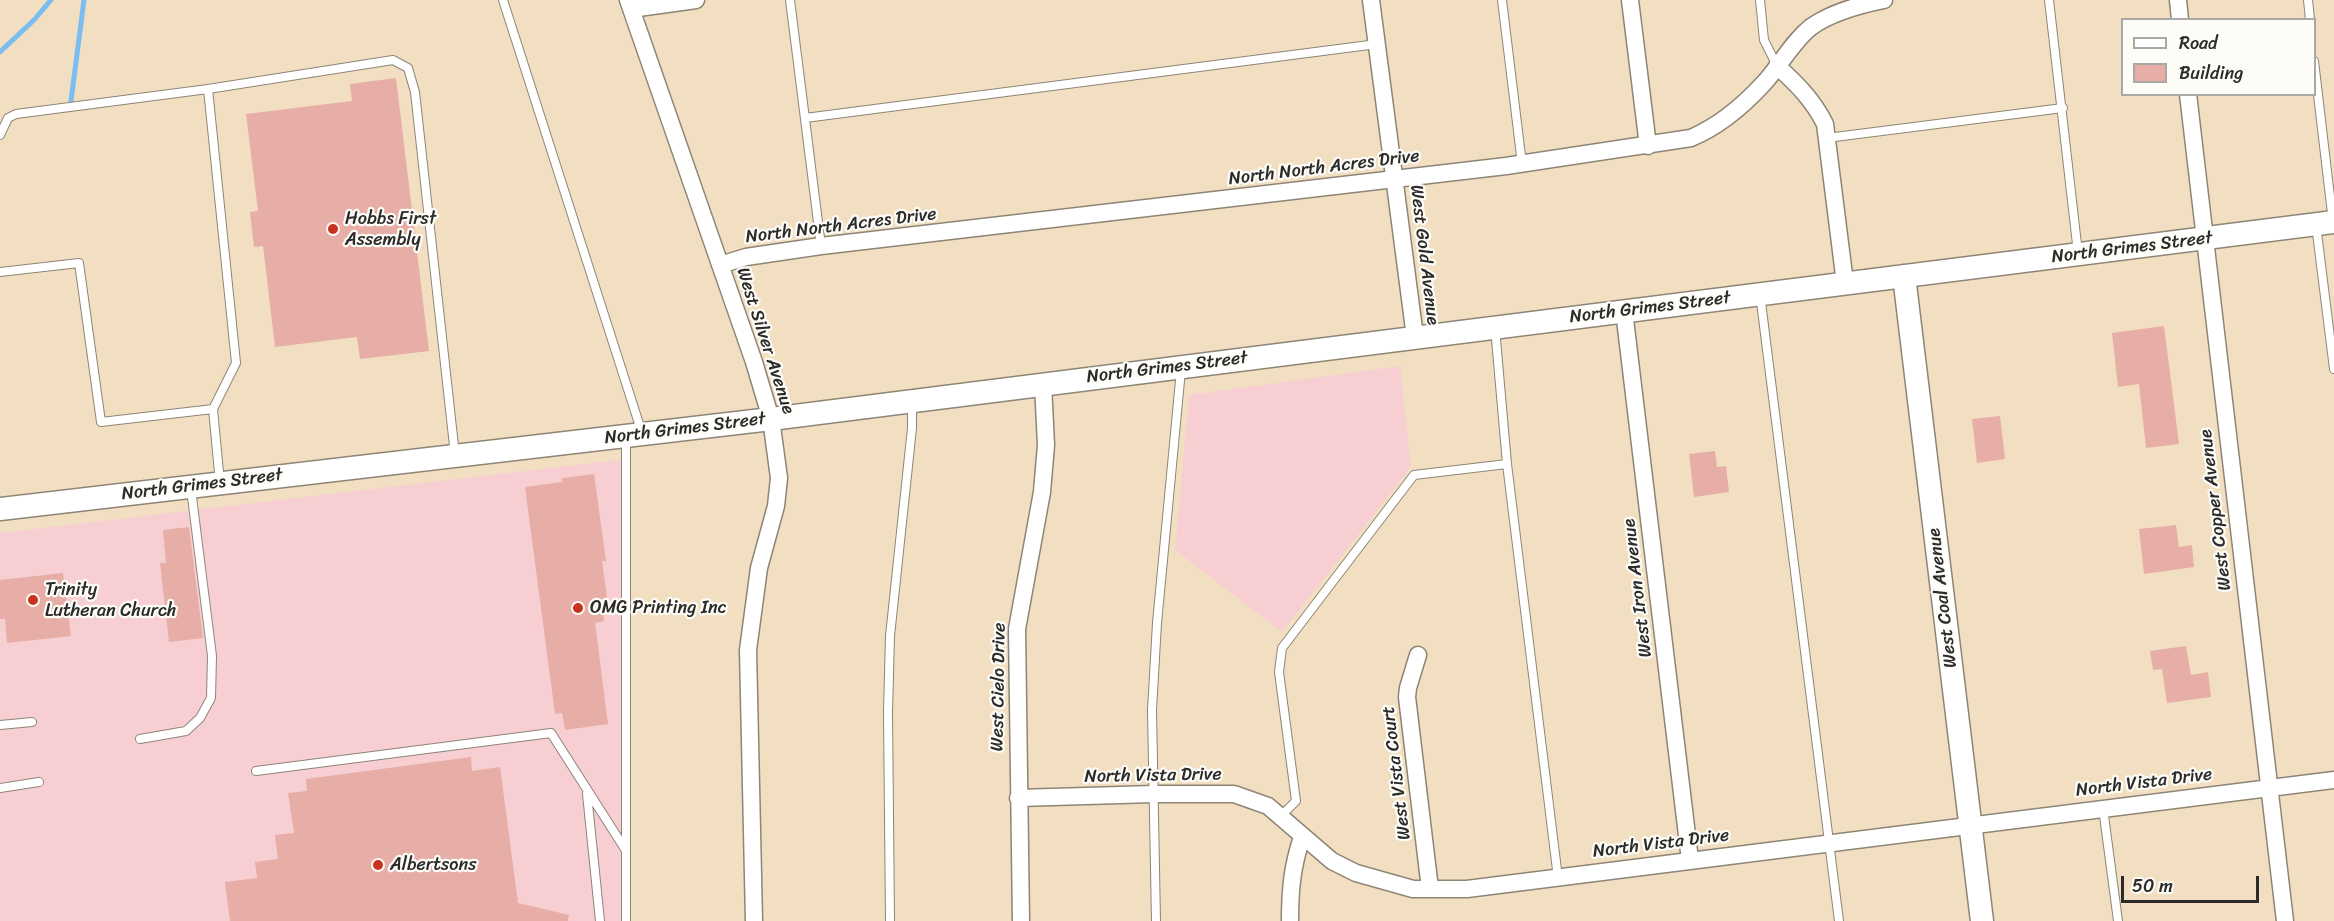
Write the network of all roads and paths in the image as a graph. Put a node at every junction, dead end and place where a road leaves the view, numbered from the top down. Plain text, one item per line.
1 (503, 0) edge
2 (696, 0) edge
3 (790, 0) edge
4 (1371, 0) edge
5 (1502, 0) edge
6 (1630, 0) edge
7 (1760, 0) edge
8 (1884, 0) edge
9 (2049, 0) edge
10 (2178, 0) edge
11 (2308, 0) edge
12 (630, 5) edge
13 (2180, 18) edge
14 (2310, 18) edge
15 (1377, 44) junction
16 (1777, 66) junction
17 (2316, 84) edge
18 (208, 89) junction
19 (2188, 96) edge
20 (2063, 108) junction
21 (805, 118) junction
22 (0, 135) edge
23 (1827, 138) junction
24 (1648, 146) junction
25 (1522, 164) junction
26 (1394, 179) junction
27 (2328, 223) edge
28 (2204, 239) junction
29 (821, 246) junction
30 (2079, 255) junction
31 (720, 265) junction
32 (0, 272) edge
33 (1904, 276) junction
34 (1845, 283) junction
35 (1760, 294) junction
36 (1624, 311) junction
37 (1495, 327) junction
38 (1415, 337) junction
39 (1182, 366) junction
40 (2334, 369) edge
41 (1043, 384) junction
42 (911, 400) junction
43 (213, 409) junction
44 (771, 419) junction
45 (634, 434) junction
46 (455, 456) junction
47 (1508, 464) junction
48 (220, 483) junction
49 (190, 486) junction
50 (0, 509) edge
51 (1418, 655) dead end
52 (32, 722) dead end
53 (0, 725) edge
54 (140, 739) dead end
55 (256, 771) dead end
56 (2334, 780) edge
57 (39, 782) dead end
58 (0, 788) edge
59 (2268, 788) junction
60 (587, 790) junction
61 (1154, 794) junction
62 (1018, 798) junction
63 (2103, 808) junction
64 (1281, 816) junction
65 (1970, 825) junction
66 (1302, 837) junction
67 (1830, 842) junction
68 (625, 850) junction
69 (1690, 860) junction
70 (1558, 878) junction
71 (1430, 889) junction
72 (600, 921) edge
73 (626, 921) edge
74 (754, 921) edge
75 (891, 921) edge
76 (1021, 921) edge
77 (1156, 921) edge
78 (1290, 921) edge
79 (1839, 921) edge
80 (1982, 921) edge
81 (2118, 921) edge
82 (2285, 921) edge

1 - 45 lane
2 - 12 street
3 - 21 lane
4 - 15 street, West Gold Avenue
5 - 25 lane
6 - 24 street
7 - 16 lane
8 - 16 street, North North Acres Drive
9 - 20 lane
10 - 13 street
11 - 14 lane
12 - 31 street, West Silver Avenue
15 - 21 lane
15 - 26 street, West Gold Avenue
16 - 23 street
16 - 24 street, North North Acres Drive
17 - 27 lane
18 - 22 lane
18 - 43 lane
18 - 46 lane
19 - 28 street, West Copper Avenue
20 - 23 lane
20 - 30 lane
21 - 29 lane
23 - 34 street
24 - 25 street, North North Acres Drive
25 - 26 street, North North Acres Drive
26 - 29 street, North North Acres Drive
26 - 38 street, West Gold Avenue
27 - 28 main road, North Grimes Street
27 - 40 lane
28 - 30 main road, North Grimes Street
28 - 59 street, West Copper Avenue
29 - 31 street, North North Acres Drive
30 - 33 main road, North Grimes Street
31 - 44 street, West Silver Avenue
32 - 43 lane
33 - 34 main road, North Grimes Street
33 - 65 main road, West Coal Avenue
34 - 35 main road, North Grimes Street
35 - 36 main road, North Grimes Street
35 - 67 lane
36 - 37 main road, North Grimes Street
36 - 69 street, West Iron Avenue
37 - 38 main road, North Grimes Street
37 - 47 lane
38 - 39 main road, North Grimes Street
39 - 41 main road, North Grimes Street
39 - 61 lane
41 - 42 main road, North Grimes Street
41 - 62 street, West Cielo Drive
42 - 44 main road, North Grimes Street
42 - 75 lane
43 - 48 lane
44 - 45 main road, North Grimes Street
44 - 74 street, West Silver Avenue
45 - 46 main road, North Grimes Street
45 - 68 lane
46 - 48 main road, North Grimes Street
47 - 64 lane
47 - 70 lane
48 - 49 main road, North Grimes Street
49 - 50 main road, North Grimes Street
49 - 54 lane
51 - 71 street, West Vista Court
52 - 53 lane
55 - 60 lane
56 - 59 street, North Vista Drive
57 - 58 lane
59 - 63 street, North Vista Drive
59 - 82 street, West Copper Avenue
60 - 68 lane
60 - 72 lane
61 - 62 street, North Vista Drive
61 - 64 street, North Vista Drive
61 - 77 lane
62 - 76 street, West Cielo Drive
63 - 65 street, North Vista Drive
63 - 81 lane
64 - 66 street, North Vista Drive
65 - 67 street, North Vista Drive
65 - 80 main road, West Coal Avenue
66 - 71 street, North Vista Drive
66 - 78 street
67 - 69 street, North Vista Drive
67 - 79 lane
68 - 73 lane
69 - 70 street, North Vista Drive
70 - 71 street, North Vista Drive

